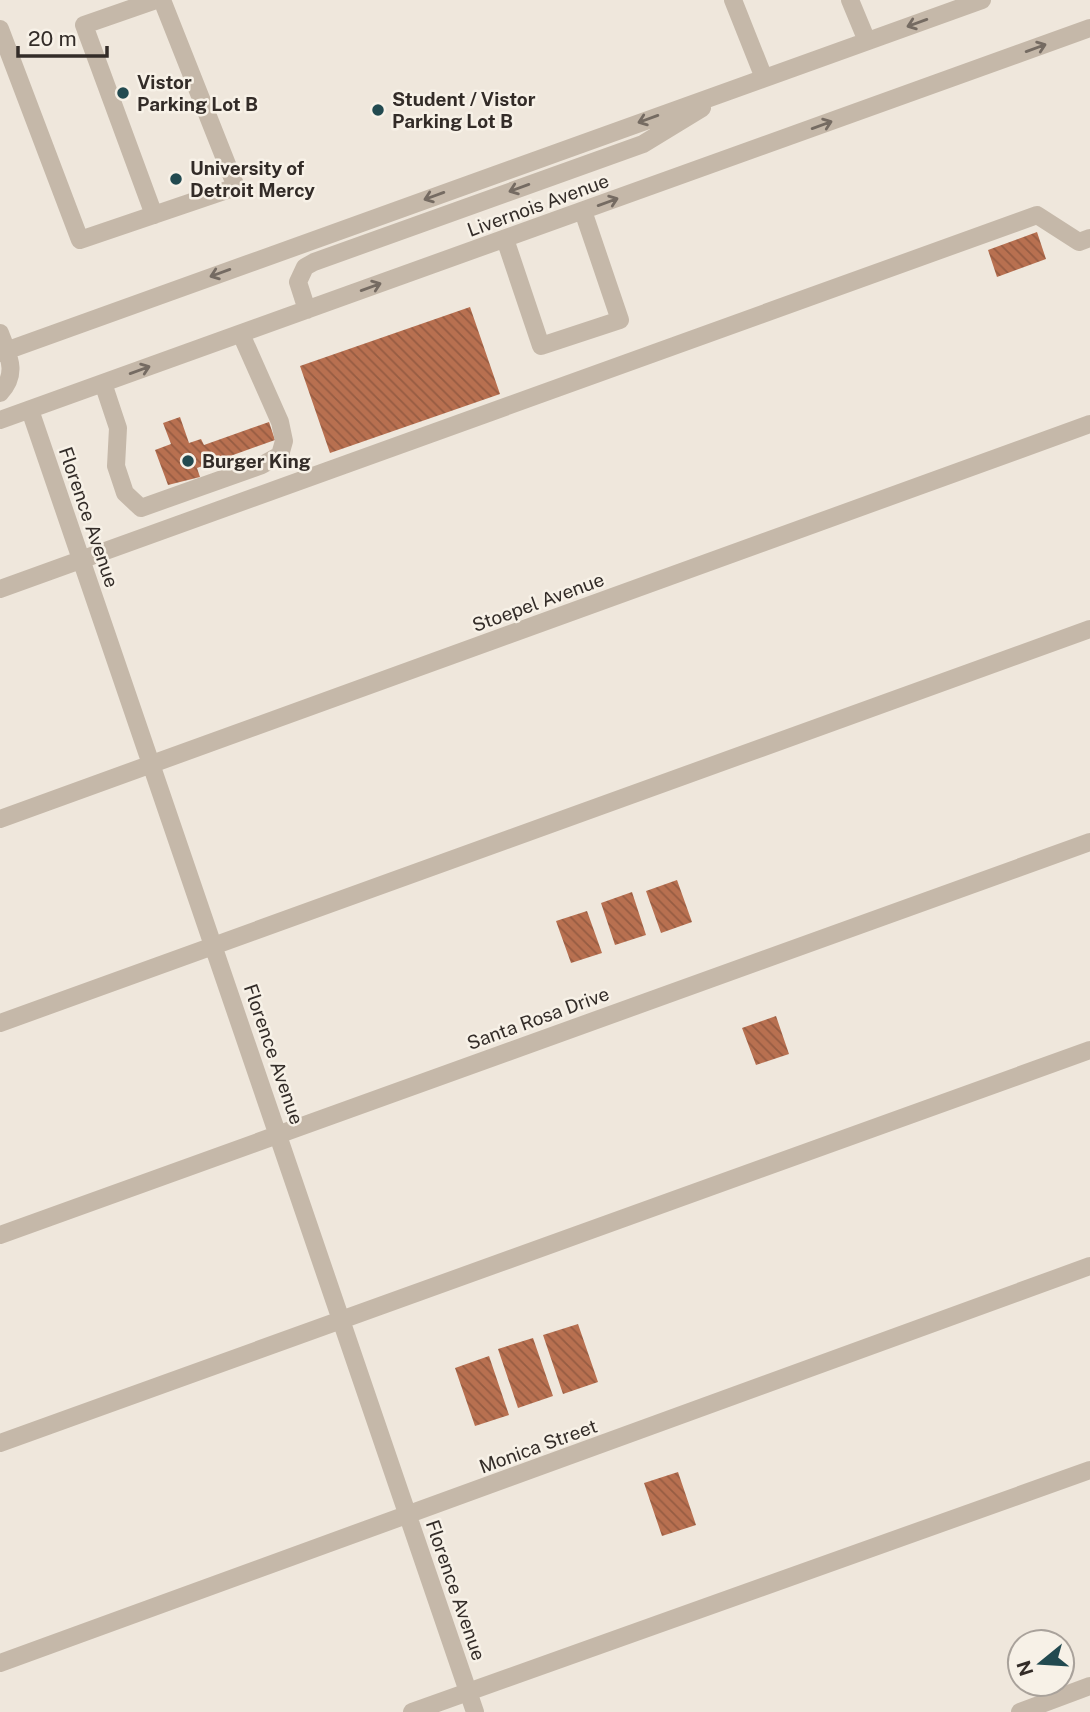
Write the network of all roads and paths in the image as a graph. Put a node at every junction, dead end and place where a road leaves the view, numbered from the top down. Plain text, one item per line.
1 (156, 0) edge
2 (162, 0) edge
3 (733, 0) edge
4 (850, 0) edge
5 (972, 2) edge
6 (0, 29) edge
7 (1090, 29) edge
8 (867, 41) junction
9 (764, 78) junction
10 (736, 88) junction
11 (583, 211) junction
12 (154, 215) junction
13 (1090, 238) edge
14 (505, 239) junction
15 (307, 310) junction
16 (0, 333) edge
17 (241, 334) junction
18 (3, 352) edge
19 (103, 383) junction
20 (0, 393) edge
21 (30, 410) junction
22 (0, 420) edge
23 (1090, 425) edge
24 (81, 559) junction
25 (0, 589) edge
26 (1090, 629) edge
27 (152, 764) junction
28 (0, 819) edge
29 (1090, 842) edge
30 (214, 946) junction
31 (0, 1023) edge
32 (1090, 1051) edge
33 (279, 1135) junction
34 (0, 1235) edge
35 (1090, 1266) edge
36 (342, 1321) junction
37 (0, 1443) edge
38 (1090, 1469) edge
39 (408, 1516) junction
40 (0, 1663) edge
41 (1090, 1686) edge
42 (468, 1692) junction
43 (412, 1712) edge
44 (475, 1712) edge
45 (1020, 1712) edge

1 - 12 street
2 - 12 street
3 - 9 street
4 - 8 street
5 -> 8 street
6 - 12 street
11 -> 7 street, Livernois Avenue
8 - 9 street
9 - 10 street
10 -> 15 street
10 -> 18 street
11 - 14 street, Livernois Avenue
11 - 14 street
13 - 24 street
15 -> 14 street, Livernois Avenue
15 - 17 street, Livernois Avenue
16 - 18 street
19 -> 17 street, Livernois Avenue
17 - 19 street
18 - 20 street
19 - 21 street, Livernois Avenue
21 - 22 street, Livernois Avenue
21 - 24 street, Florence Avenue
23 - 27 street, Stoepel Avenue
24 - 25 street
24 - 27 street, Florence Avenue
26 - 30 street
27 - 28 street, Stoepel Avenue
27 - 30 street, Florence Avenue
29 - 33 street, Santa Rosa Drive
30 - 31 street
30 - 33 street, Florence Avenue
32 - 36 street
33 - 34 street, Santa Rosa Drive
33 - 36 street, Florence Avenue
35 - 39 street, Monica Street
36 - 37 street
36 - 39 street, Florence Avenue
38 - 42 street
39 - 40 street, Monica Street
39 - 42 street, Florence Avenue
41 - 45 street
42 - 43 street
42 - 44 street, Florence Avenue

